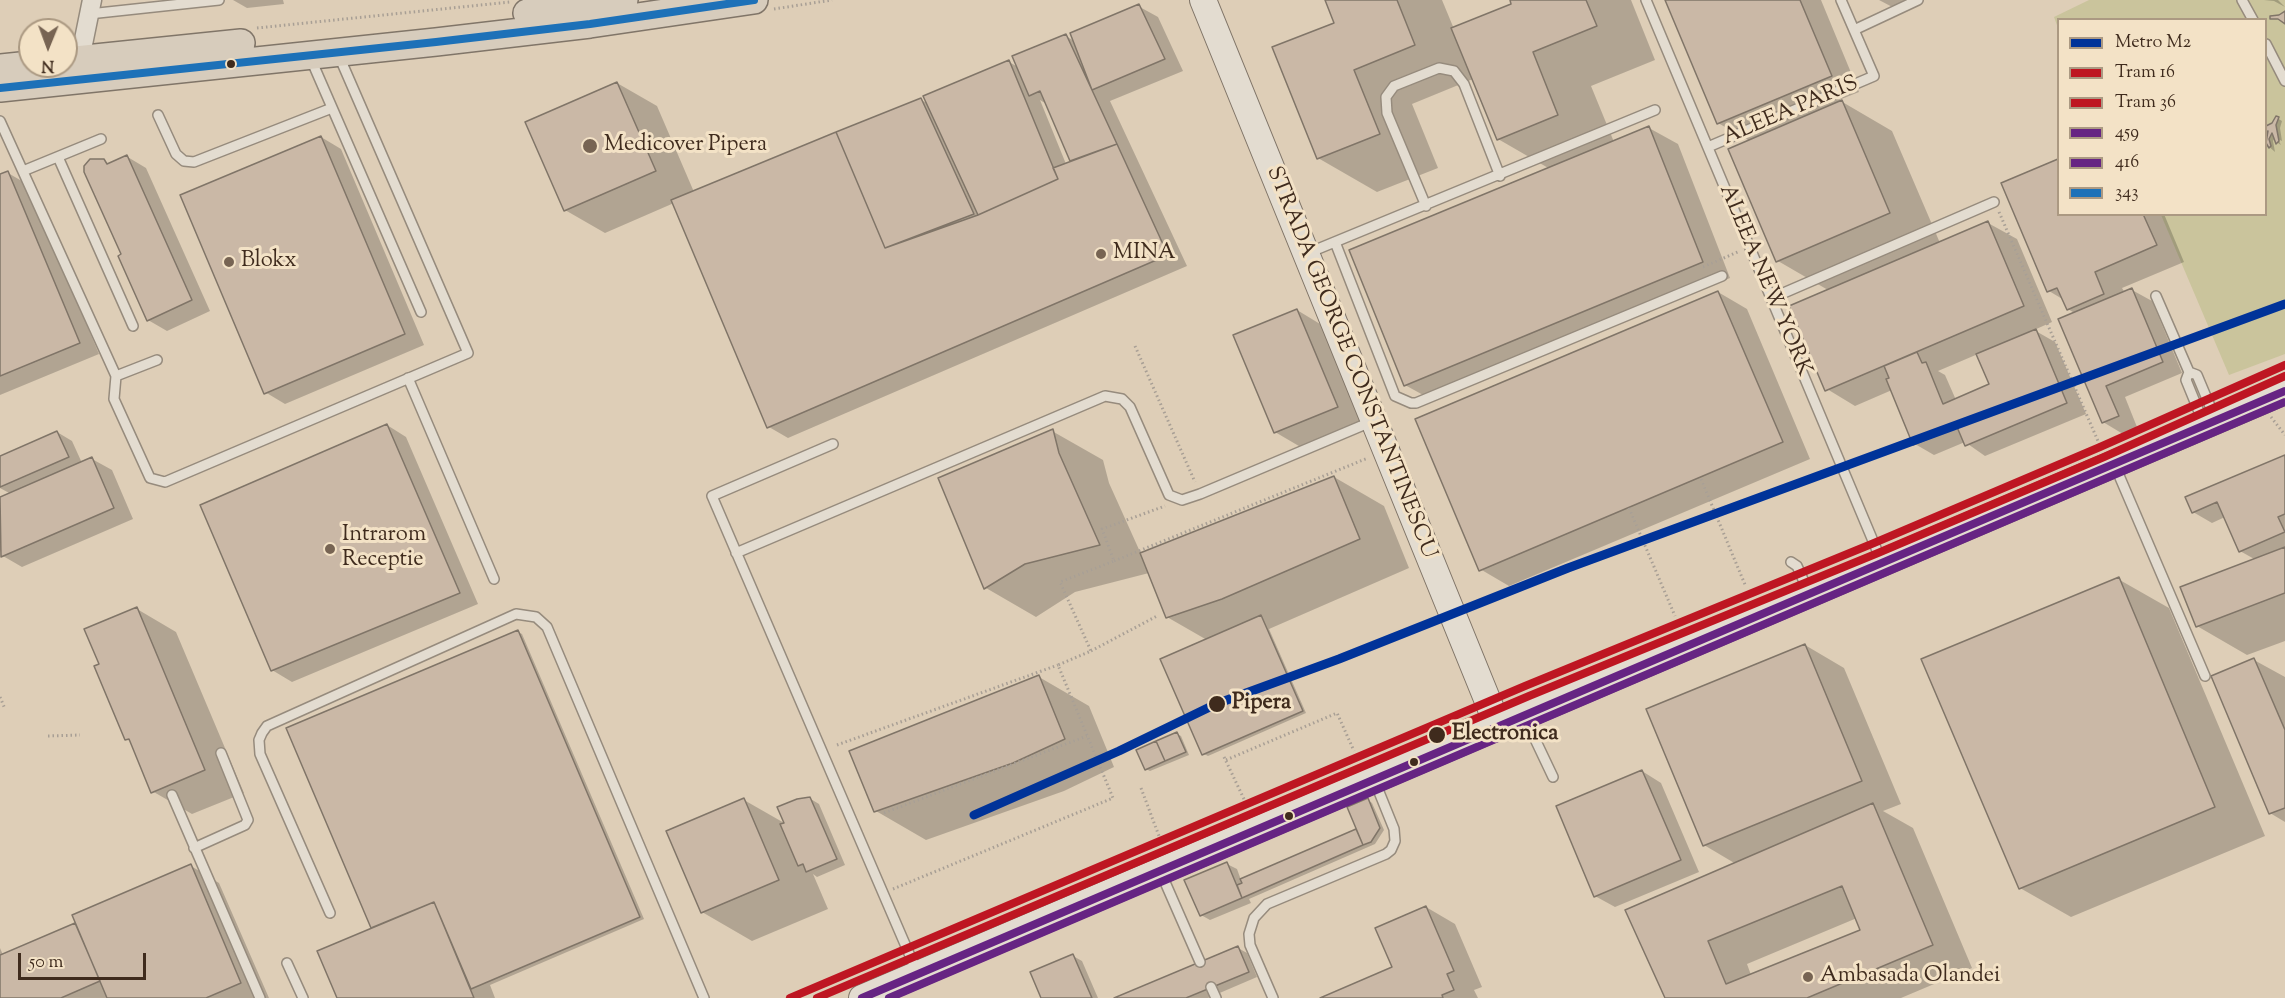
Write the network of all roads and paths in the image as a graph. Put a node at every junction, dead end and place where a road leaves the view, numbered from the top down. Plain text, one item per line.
1 (219, 0) edge
2 (624, 0) edge
3 (754, 0) edge
4 (1203, 0) edge
5 (1646, 0) edge
6 (1841, 0) edge
7 (1918, 0) edge
8 (2242, 0) edge
9 (519, 1) edge
10 (90, 7) edge
11 (2252, 18) edge
12 (256, 28) dead end
13 (1854, 30) junction
14 (78, 44) edge
15 (2267, 48) edge
16 (337, 52) junction
17 (309, 55) junction
18 (78, 60) edge
19 (18, 66) edge
20 (0, 68) edge
21 (2285, 81) edge
22 (0, 88) edge
23 (332, 108) junction
24 (1655, 110) dead end
25 (158, 115) dead end
26 (0, 121) edge
27 (101, 139) dead end
28 (1708, 147) junction
29 (58, 157) junction
30 (23, 171) junction
31 (1500, 176) junction
32 (1994, 202) joint
33 (1426, 206) junction
34 (1335, 242) junction
35 (1305, 254) junction
36 (1731, 255) dead end
37 (1703, 267) dead end
38 (1722, 276) dead end
39 (2156, 296) dead end
40 (1772, 298) junction
41 (421, 312) dead end
42 (133, 326) dead end
43 (1135, 346) dead end
44 (157, 360) dead end
45 (116, 376) junction
46 (408, 378) junction
47 (2285, 391) edge
48 (2269, 415) dead end
49 (1373, 421) junction
50 (2211, 423) junction
51 (2285, 435) edge
52 (2097, 438) dead end
53 (833, 444) dead end
54 (1371, 457) dead end
55 (2114, 464) junction
56 (1701, 479) dead end
57 (1200, 494) junction
58 (1182, 500) junction
59 (1629, 508) dead end
60 (736, 553) junction
61 (1114, 561) junction
62 (1796, 562) dead end
63 (1882, 562) junction
64 (494, 579) dead end
65 (1746, 587) dead end
66 (1809, 593) junction
67 (1157, 616) dead end
68 (1675, 616) dead end
69 (1091, 651) junction
70 (1058, 665) junction
71 (2205, 676) dead end
72 (0, 696) edge
73 (5, 708) dead end
74 (1524, 716) junction
75 (1498, 726) junction
76 (80, 735) dead end
77 (48, 736) dead end
78 (1087, 736) junction
79 (837, 745) dead end
80 (1354, 751) dead end
81 (221, 753) dead end
82 (1553, 777) dead end
83 (1374, 780) junction
84 (1141, 788) dead end
85 (172, 795) dead end
86 (1244, 799) dead end
87 (884, 813) dead end
88 (1159, 836) dead end
89 (194, 848) junction
90 (1161, 871) junction
91 (883, 893) junction
92 (330, 913) dead end
93 (1200, 962) dead end
94 (287, 963) dead end
95 (918, 974) junction
96 (1212, 987) dead end
97 (260, 998) edge
98 (303, 998) edge
99 (704, 998) edge
100 (862, 998) edge
101 (1216, 998) edge
102 (1273, 998) edge

1 - 10 lane
2 - 18 main road
3 - 16 main road
4 - 35 street, STRADA GEORGE CONSTANTINESCU
5 - 28 lane, ALEEA NEW YORK
6 - 13 lane
7 - 13 lane
8 - 11 lane
9 - 12 path
10 - 14 street
13 - 28 lane, ALEEA PARIS
15 - 21 lane
16 - 17 main road
16 - 46 lane
17 - 22 main road
17 - 23 lane
19 - 20 main road
23 - 25 lane
23 - 41 lane
24 - 31 lane
26 - 30 lane
27 - 29 lane
28 - 40 lane, ALEEA NEW YORK
29 - 30 lane
29 - 42 lane
30 - 45 lane
31 - 33 lane
31 - 33 lane
32 - 40 lane
32 - 52 path
33 - 34 lane
34 - 35 lane
34 - 38 lane
35 - 49 street, STRADA GEORGE CONSTANTINESCU
36 - 37 path
39 - 50 lane
40 - 63 lane, ALEEA NEW YORK
43 - 57 path
44 - 45 lane
45 - 46 lane
46 - 64 lane
47 - 50 street
48 - 51 path
49 - 57 lane
49 - 75 street, STRADA GEORGE CONSTANTINESCU
50 - 55 street
53 - 60 lane
54 - 61 path
55 - 63 street
55 - 71 lane
56 - 65 path
57 - 58 lane
58 - 60 lane
58 - 61 path
59 - 68 path
60 - 91 lane
61 - 69 path
62 - 66 lane
63 - 66 street
66 - 74 street
67 - 69 path
69 - 70 path
70 - 78 path
70 - 79 path
72 - 73 path
74 - 75 street
74 - 82 lane
75 - 83 street
76 - 77 path
78 - 87 path
78 - 91 path
80 - 86 path
81 - 89 lane
83 - 90 street
83 - 102 lane
84 - 88 path
85 - 89 lane
89 - 97 lane
90 - 93 lane
90 - 95 street
91 - 95 lane
92 - 99 lane
94 - 98 lane
95 - 100 street
96 - 101 lane

